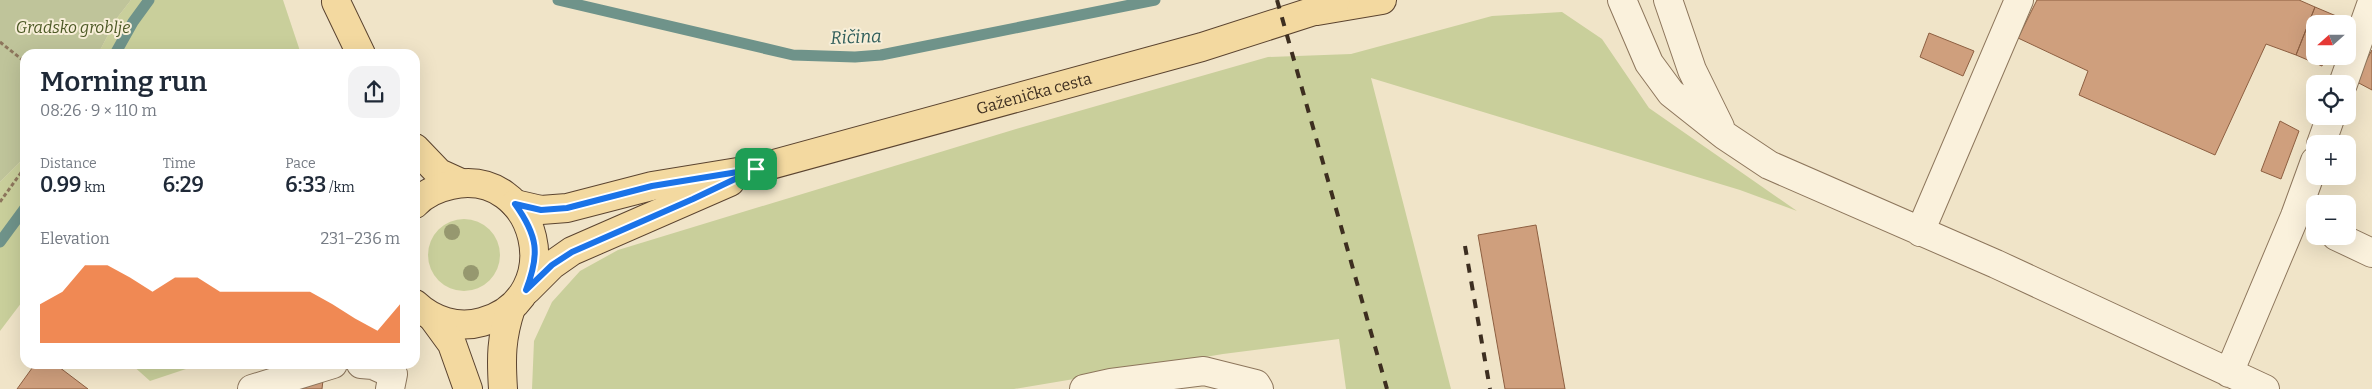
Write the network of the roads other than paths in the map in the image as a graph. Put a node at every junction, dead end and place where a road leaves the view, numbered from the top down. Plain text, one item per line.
1 (1336, 0) edge
2 (1382, 0) edge
3 (1622, 0) edge
4 (1668, 0) edge
5 (2019, 0) edge
6 (336, 1) edge
7 (2372, 2) edge
8 (1311, 12) junction
9 (349, 49) edge
10 (359, 49) edge
11 (2346, 75) edge
12 (1724, 135) junction
13 (420, 153) edge
14 (756, 169) junction
15 (461, 183) junction
16 (2311, 185) edge
17 (420, 199) edge
18 (515, 204) junction
19 (2305, 221) edge
20 (1920, 232) junction
21 (2354, 245) edge
22 (2372, 254) edge
23 (518, 299) junction
24 (424, 311) edge
25 (317, 369) edge
26 (377, 369) edge
27 (2229, 372) junction
28 (392, 381) edge
29 (252, 389) edge
30 (468, 389) edge
31 (503, 389) edge
32 (1084, 389) edge
33 (1259, 389) edge
34 (2265, 389) edge

1 - 8 main road, Gaženička cesta
2 - 8 main road, Gaženička cesta
3 - 12 street
4 - 12 street
5 - 20 street
6 - 9 main road
6 - 10 main road
7 - 11 street
8 - 14 main road, Gaženička cesta
12 - 20 street
13 - 15 main road
14 - 18 main road, Gaženička cesta
14 - 23 main road, Gaženička cesta
15 - 17 main road
15 - 18 main road
16 - 19 street
18 - 23 main road
19 - 27 street
20 - 27 street
21 - 22 street
23 - 24 main road
23 - 31 main road
24 - 30 main road
25 - 29 street
26 - 28 street
27 - 34 street
32 - 33 street

